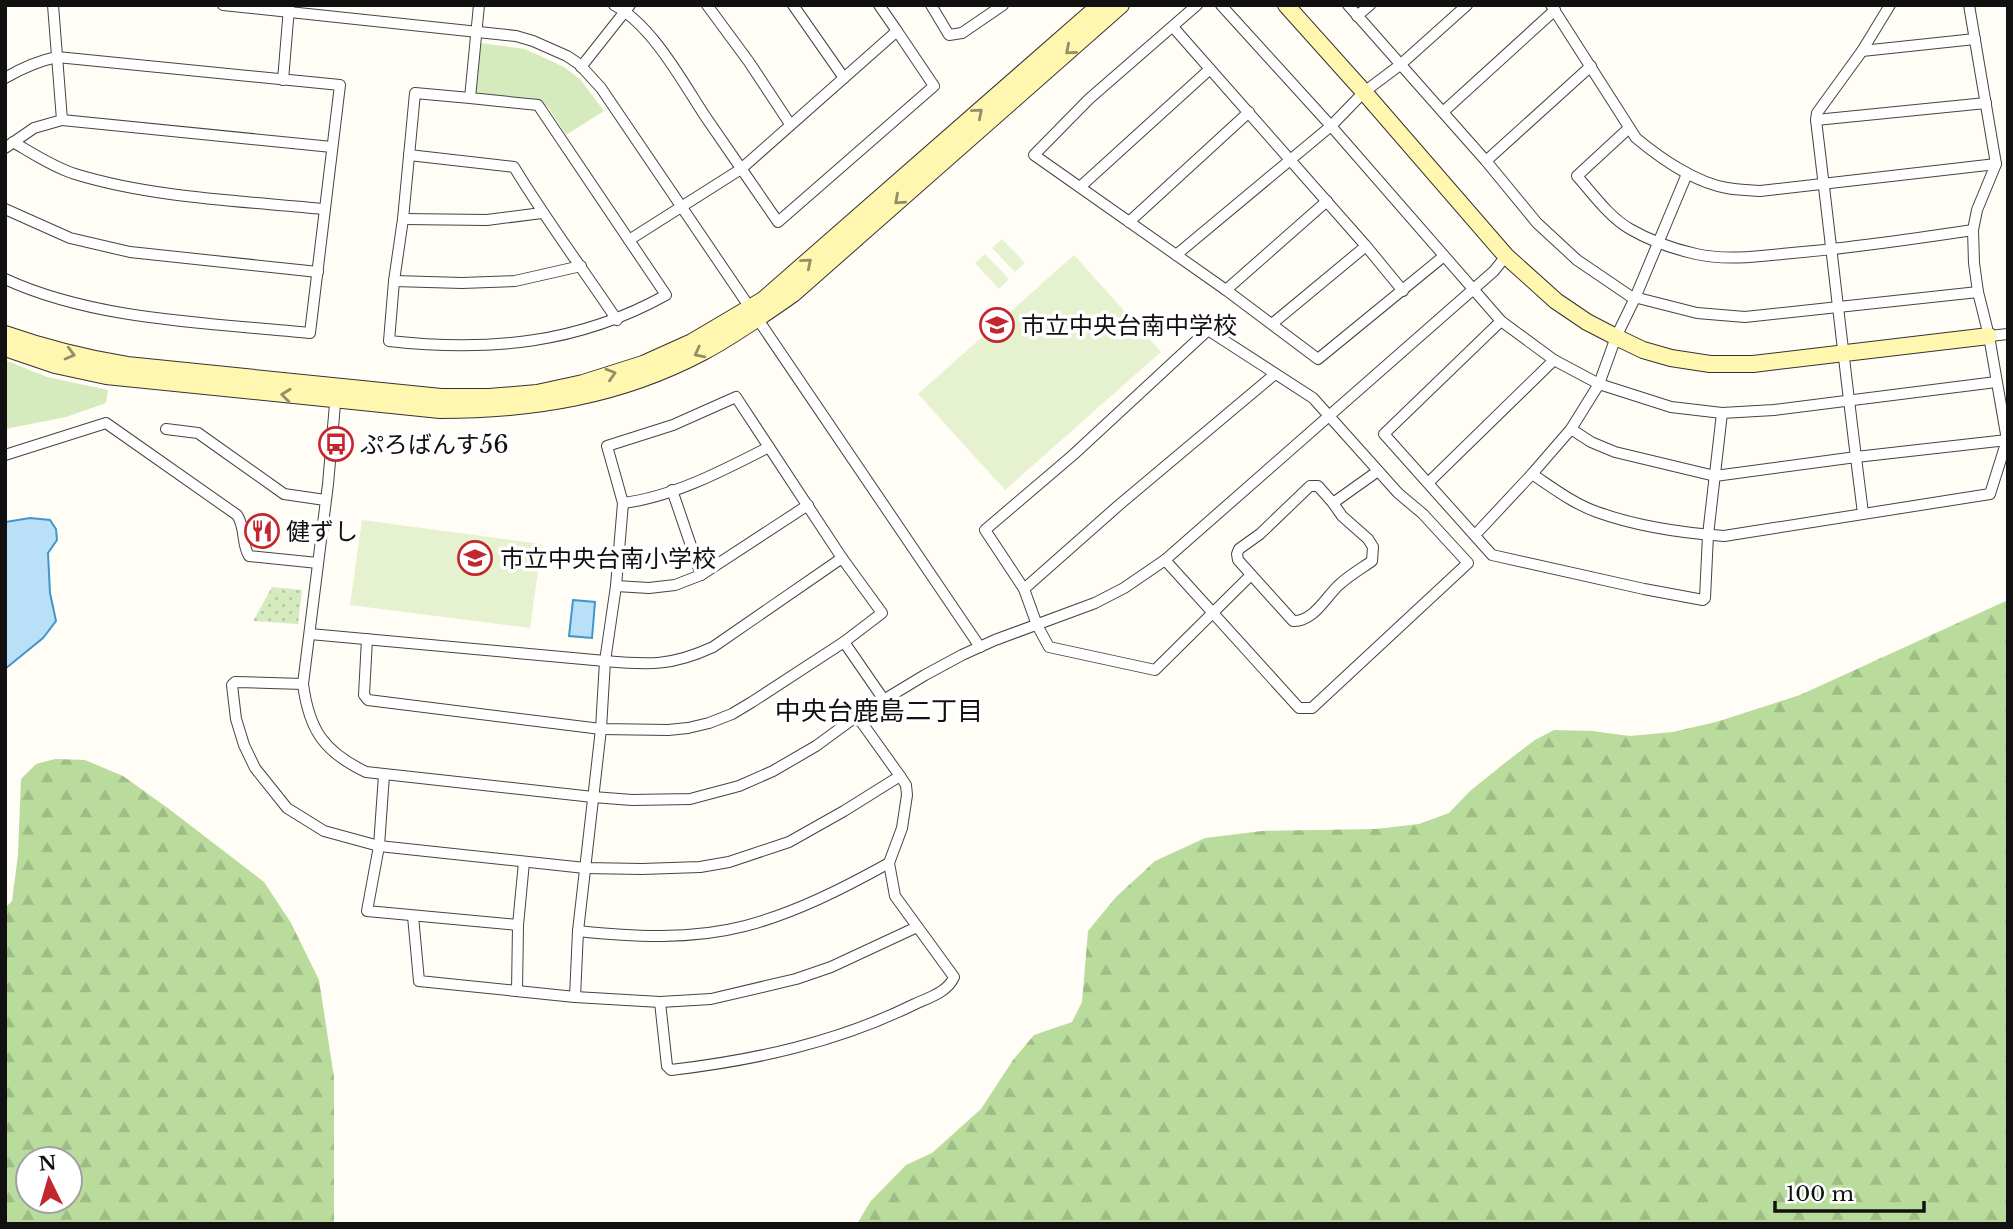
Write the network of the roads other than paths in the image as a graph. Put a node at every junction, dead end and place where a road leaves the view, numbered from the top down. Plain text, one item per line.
1 (53, 5) edge
2 (223, 5) edge
3 (479, 5) edge
4 (614, 5) edge
5 (707, 5) edge
6 (793, 5) edge
7 (879, 5) edge
8 (931, 5) edge
9 (1003, 5) edge
10 (1100, 5) edge
11 (1121, 5) edge
12 (1197, 5) edge
13 (1221, 5) edge
14 (1286, 5) edge
15 (1348, 5) edge
16 (1370, 5) edge
17 (1467, 5) edge
18 (1890, 5) edge
19 (1969, 5) edge
20 (628, 8) edge
21 (1553, 8) edge
22 (289, 9) edge
23 (1357, 16) junction
24 (1173, 27) junction
25 (897, 31) junction
26 (475, 32) junction
27 (1975, 39) junction
28 (1862, 51) junction
29 (57, 57) junction
30 (1400, 65) junction
31 (1591, 65) junction
32 (581, 67) junction
33 (1210, 69) junction
34 (5, 78) edge
35 (844, 78) junction
36 (283, 80) junction
37 (1364, 92) junction
38 (470, 98) junction
39 (1986, 103) junction
40 (1249, 112) junction
41 (1443, 112) junction
42 (62, 120) junction
43 (1816, 120) junction
44 (790, 124) junction
45 (1331, 126) junction
46 (1629, 128) junction
47 (9, 145) edge
48 (332, 147) junction
49 (409, 155) junction
50 (1289, 159) junction
51 (1486, 161) junction
52 (1996, 164) junction
53 (741, 169) junction
54 (1687, 174) junction
55 (1824, 184) junction
56 (1080, 187) junction
57 (1327, 201) junction
58 (682, 207) junction
59 (5, 209) edge
60 (324, 209) junction
61 (542, 213) junction
62 (403, 219) junction
63 (1129, 222) junction
64 (1973, 230) junction
65 (629, 240) junction
66 (1659, 242) junction
67 (1366, 246) junction
68 (1832, 250) junction
69 (1176, 254) junction
70 (1444, 256) junction
71 (1506, 256) junction
72 (581, 266) junction
73 (318, 272) junction
74 (5, 279) edge
75 (394, 281) junction
76 (1473, 289) junction
77 (1226, 290) junction
78 (1403, 291) junction
79 (1979, 292) junction
80 (1635, 298) junction
81 (1838, 308) junction
82 (754, 314) junction
83 (617, 320) junction
84 (1502, 321) junction
85 (1272, 324) junction
86 (5, 334) edge
87 (2008, 334) edge
88 (1989, 336) junction
89 (1616, 337) junction
90 (5, 348) edge
91 (1842, 353) junction
92 (1553, 360) junction
93 (1275, 374) junction
94 (1996, 382) junction
95 (1599, 384) junction
96 (335, 393) junction
97 (1850, 401) junction
98 (1722, 414) junction
99 (1328, 417) junction
100 (166, 429) dead end
101 (1571, 429) junction
102 (2007, 440) edge
103 (769, 447) junction
104 (5, 455) edge
105 (1856, 457) junction
106 (1378, 471) junction
107 (1532, 474) junction
108 (1714, 476) junction
109 (1429, 482) junction
110 (672, 490) junction
111 (326, 500) junction
112 (623, 503) junction
113 (1333, 503) junction
114 (808, 505) junction
115 (1863, 513) junction
116 (1475, 535) junction
117 (1708, 535) junction
118 (842, 558) junction
119 (1165, 560) junction
120 (318, 563) junction
121 (701, 575) junction
122 (1251, 575) junction
123 (616, 586) junction
124 (1024, 589) junction
125 (1213, 613) junction
126 (1037, 625) junction
127 (310, 634) junction
128 (367, 639) junction
129 (844, 642) junction
130 (980, 647) junction
131 (605, 662) junction
132 (303, 684) junction
133 (884, 700) junction
134 (858, 716) junction
135 (601, 729) junction
136 (384, 775) junction
137 (900, 776) junction
138 (593, 797) junction
139 (379, 846) junction
140 (524, 862) junction
141 (889, 863) junction
142 (585, 868) junction
143 (413, 916) junction
144 (518, 925) junction
145 (917, 927) junction
146 (578, 931) junction
147 (517, 991) junction
148 (575, 997) junction
149 (660, 1002) junction

1 - 29 street
2 - 22 street
3 - 26 street
4 - 20 street
5 - 44 street
6 - 35 street
7 - 25 street
8 - 9 street
82 -> 10 street
11 -> 82 street
12 - 24 street
13 - 45 street
14 - 37 street
15 - 23 street
16 - 23 street
17 - 30 street
18 - 28 street
19 - 27 street
20 - 32 street
20 - 53 street
21 - 31 street
21 - 41 street
22 - 26 street
22 - 36 street
23 - 30 street
24 - 33 street
24 - 56 street
25 - 35 street
25 - 53 street
26 - 32 street
26 - 38 street
27 - 28 street
27 - 39 street
28 - 43 street
29 - 34 street
29 - 36 street
29 - 42 street
30 - 37 street
30 - 41 street
31 - 46 street
31 - 51 street
32 - 58 street
33 - 40 street
33 - 56 street
35 - 44 street
36 - 48 street
37 - 45 street
37 - 71 street
38 - 49 street
38 - 65 street
39 - 43 street
39 - 52 street
40 - 50 street
40 - 63 street
41 - 51 street
42 - 47 street
42 - 48 street
43 - 55 street
44 - 53 street
45 - 50 street
45 - 70 street
46 - 54 street
46 - 66 street
47 - 60 street
48 - 60 street
49 - 61 street
49 - 62 street
50 - 57 street
50 - 69 street
51 - 80 street
52 - 55 street
52 - 64 street
53 - 58 street
54 - 55 street
54 - 66 street
55 - 68 street
56 - 63 street
57 - 67 street
57 - 77 street
58 - 65 street
58 - 82 street
59 - 73 street
60 - 73 street
61 - 62 street
61 - 72 street
62 - 75 street
63 - 69 street
64 - 68 street
64 - 79 street
65 - 83 street
66 - 68 street
66 - 80 street
67 - 78 street
67 - 85 street
68 - 81 street
69 - 77 street
70 - 76 street
70 - 78 street
71 - 76 street
71 - 89 street
72 - 75 street
72 - 83 street
73 - 74 street
75 - 83 street
76 - 84 street
76 - 99 street
77 - 85 street
78 - 85 street
79 - 81 street
79 - 88 street
80 - 81 street
80 - 89 street
81 - 91 street
82 - 96 street
82 - 130 street
84 - 92 street
84 - 109 street
86 -> 96 street
87 - 88 street
88 - 91 street
88 - 94 street
89 - 91 street
89 - 95 street
96 -> 90 street
91 - 97 street
92 - 95 street
92 - 109 street
93 - 99 street
93 - 124 street
93 - 124 street
94 - 97 street
94 - 102 street
95 - 98 street
95 - 101 street
96 - 111 street
97 - 98 street
97 - 105 street
98 - 108 street
99 - 106 street
99 - 119 street
100 - 111 street
101 - 107 street
101 - 108 street
102 - 105 street
102 - 115 street
103 - 110 street
103 - 112 street
103 - 114 street
104 - 120 street
105 - 108 street
105 - 115 street
106 - 113 street
106 - 125 street
107 - 116 street
107 - 117 street
108 - 117 street
109 - 116 street
110 - 112 street
110 - 121 street
111 - 120 street
112 - 123 street
113 - 122 street
113 - 122 street
114 - 118 street
114 - 121 street
115 - 117 street
116 - 117 street
118 - 129 street
118 - 131 street
119 - 125 street
119 - 126 street
120 - 127 street
121 - 123 street
122 - 125 street
123 - 131 street
124 - 126 street
125 - 126 street
126 - 130 street
127 - 128 street
127 - 132 street
128 - 131 street
128 - 135 street
129 - 133 street
129 - 135 street
130 - 133 street
131 - 135 street
132 - 136 street
132 - 139 street
133 - 134 street
134 - 137 street
134 - 138 street
135 - 138 street
136 - 138 street
136 - 139 street
137 - 141 street
137 - 142 street
138 - 142 street
139 - 140 street
139 - 143 street
140 - 142 street
140 - 144 street
141 - 145 street
141 - 146 street
142 - 146 street
143 - 144 street
143 - 147 street
144 - 147 street
145 - 149 street
145 - 149 street
146 - 148 street
147 - 148 street
148 - 149 street

